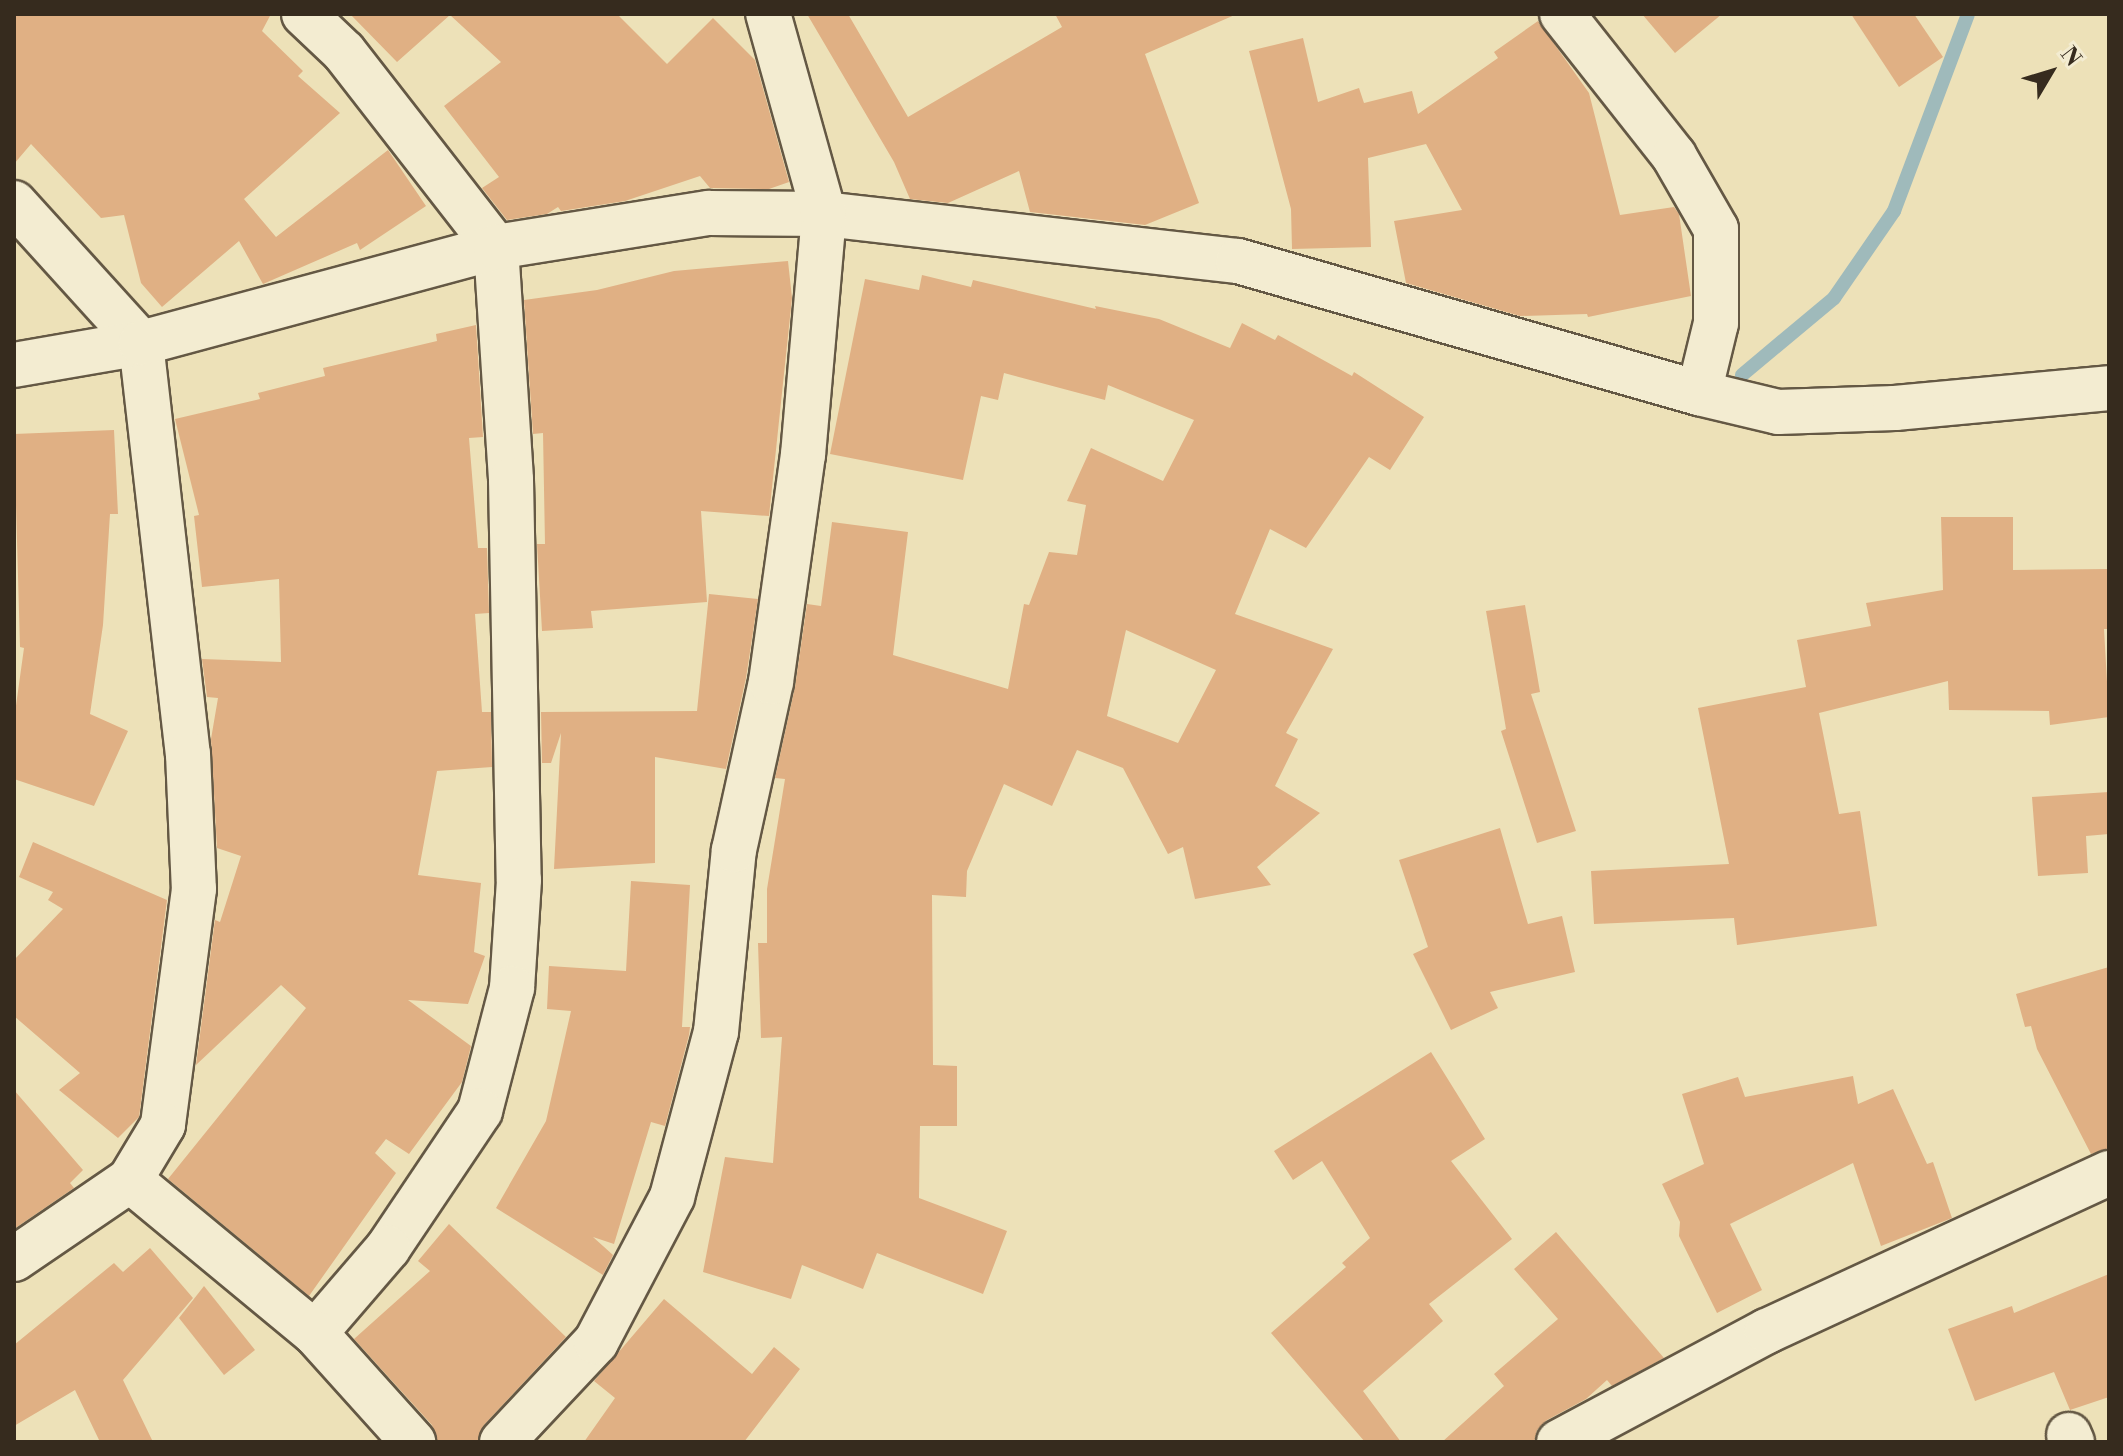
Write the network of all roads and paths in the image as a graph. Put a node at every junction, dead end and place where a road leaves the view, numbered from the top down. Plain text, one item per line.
1 (304, 14) edge
2 (768, 14) edge
3 (1562, 14) edge
4 (14, 203) edge
5 (824, 214) junction
6 (496, 247) junction
7 (141, 343) junction
8 (14, 365) edge
9 (2109, 388) edge
10 (1699, 393) junction
11 (2109, 1173) edge
12 (130, 1180) junction
13 (14, 1259) edge
14 (315, 1333) junction
15 (413, 1442) edge
16 (502, 1442) edge
17 (1559, 1442) edge

1 - 6 street
2 - 5 street
3 - 10 street
4 - 7 street
5 - 6 street
5 - 10 street
5 - 16 street
6 - 7 street
6 - 14 street
7 - 8 street
7 - 12 street
9 - 10 street
11 - 17 street
12 - 13 street
12 - 14 street
14 - 15 street

